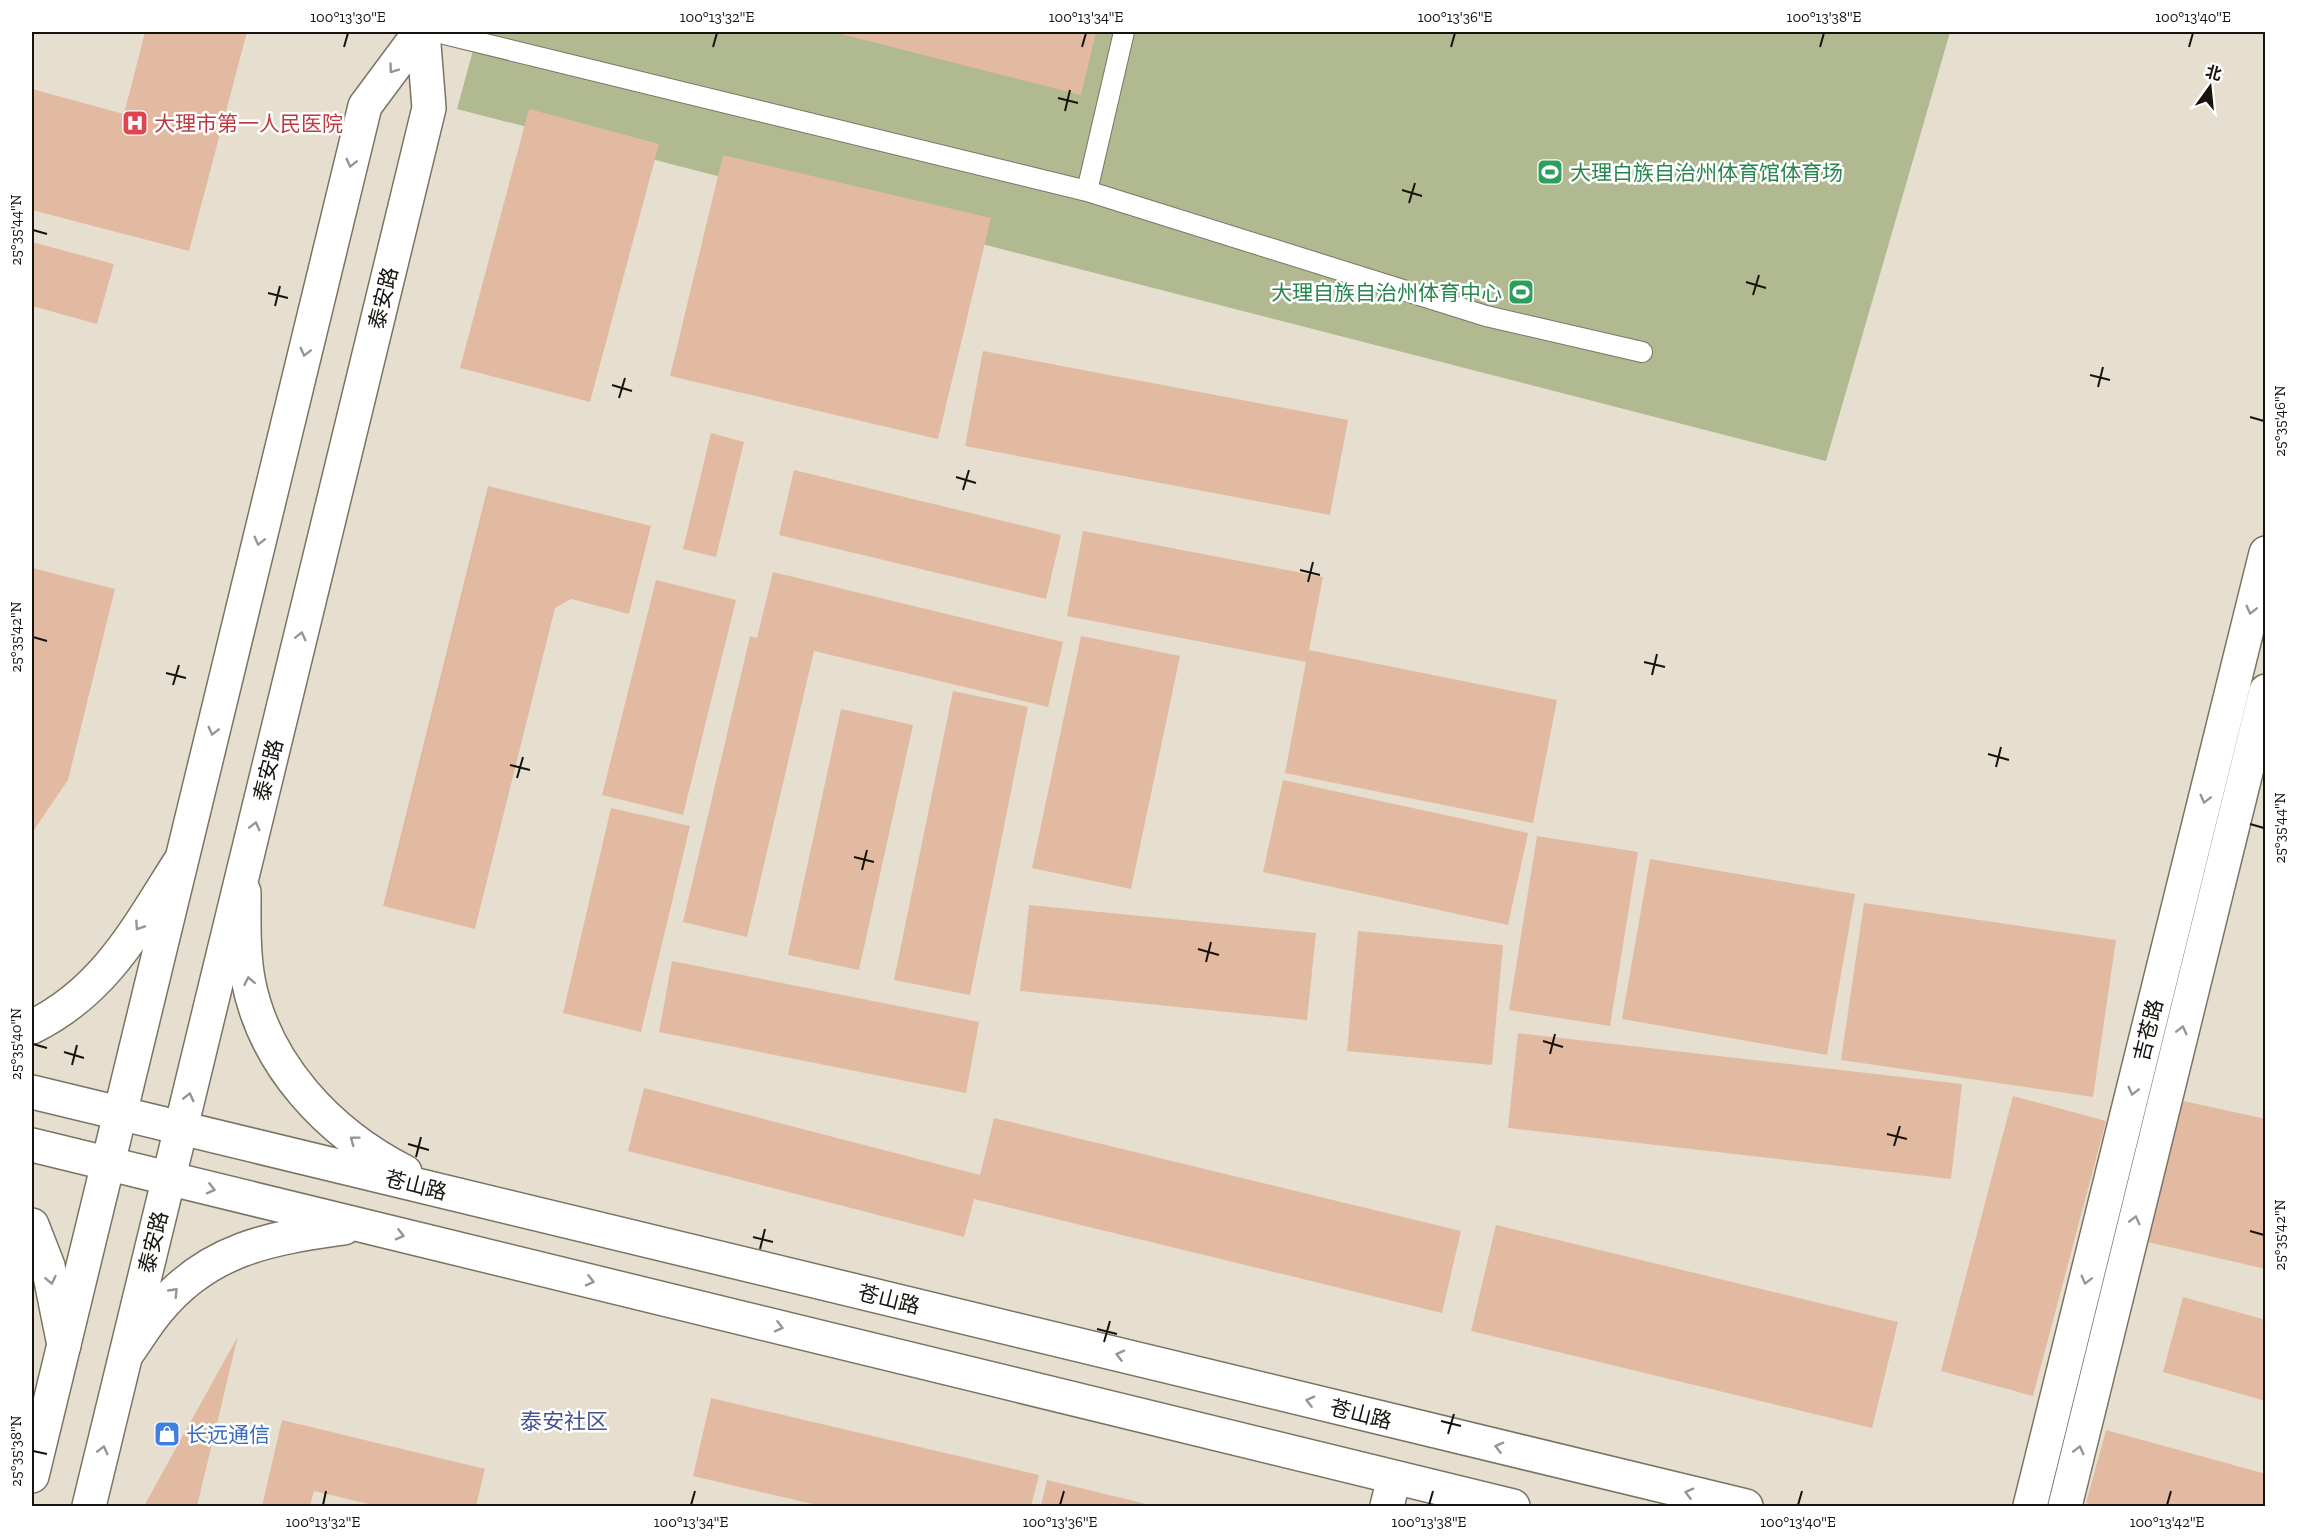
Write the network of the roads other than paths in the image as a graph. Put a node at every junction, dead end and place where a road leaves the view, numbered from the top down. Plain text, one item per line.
1 (421, 32) edge
2 (436, 32) edge
3 (1124, 32) edge
4 (1087, 191) junction
5 (1642, 352) dead end
6 (2265, 553) edge
7 (2265, 691) edge
8 (182, 859) junction
9 (243, 872) junction
10 (32, 1027) edge
11 (32, 1092) edge
12 (120, 1113) junction
13 (182, 1128) junction
14 (32, 1145) edge
15 (108, 1164) junction
16 (169, 1179) junction
17 (441, 1191) junction
18 (32, 1225) edge
19 (363, 1225) junction
20 (64, 1345) junction
21 (126, 1355) junction
22 (32, 1476) edge
23 (1390, 1492) edge
24 (89, 1506) edge
25 (1513, 1506) edge
26 (1746, 1506) edge
27 (2030, 1506) edge
28 (2065, 1506) edge

1 -> 8 main road, 泰安路
9 -> 1 main road, 泰安路
2 - 4 lane
3 - 4 lane
4 - 5 lane
6 -> 27 main road, 吉苍路
28 -> 7 main road, 吉苍路
8 -> 10 main road
8 - 12 main road, 泰安路
13 -> 9 main road, 泰安路
17 -> 9 main road
11 - 12 main road, 苍山路
12 - 13 main road, 苍山路
12 - 15 main road, 泰安路
13 - 16 main road, 泰安路
13 - 17 main road, 苍山路
14 - 15 main road
15 - 16 main road
15 - 20 main road, 泰安路
16 -> 19 main road
16 - 21 main road, 泰安路
26 -> 17 main road, 苍山路
18 -> 20 main road
21 -> 19 main road
19 -> 23 main road
20 - 22 main road, 泰安路
24 -> 21 main road, 泰安路
23 - 25 main road

